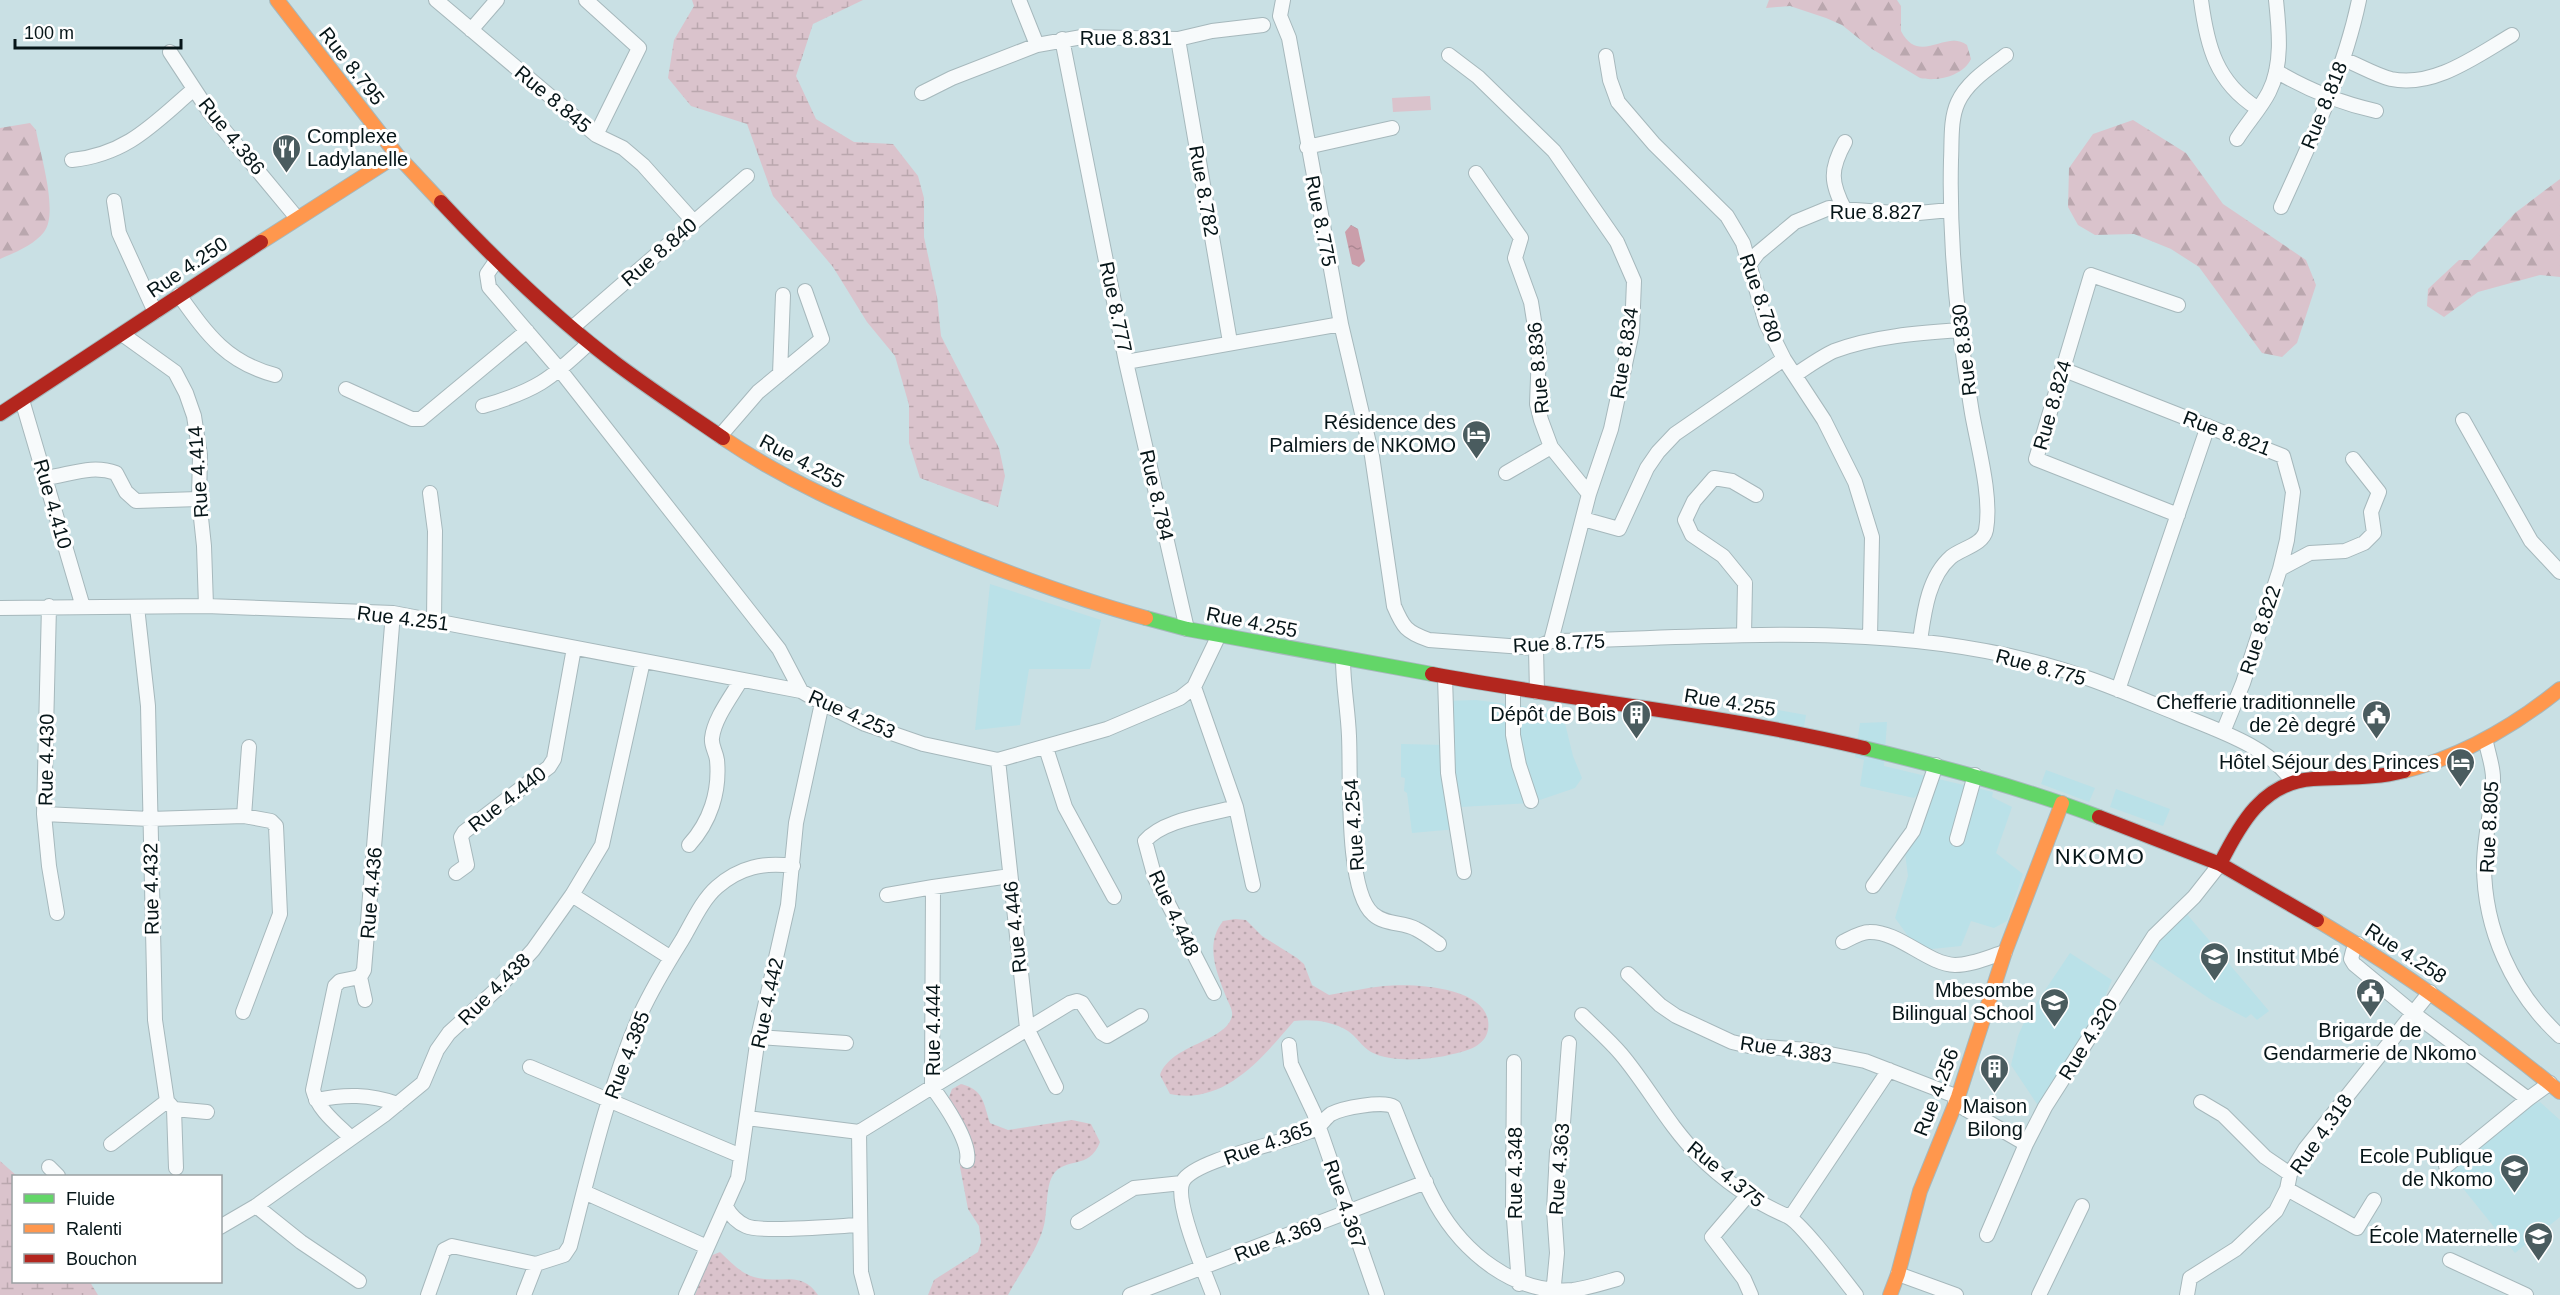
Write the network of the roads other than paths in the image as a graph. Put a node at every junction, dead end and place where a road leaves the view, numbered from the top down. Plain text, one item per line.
1 (277, 0) edge
2 (299, 0) edge
3 (436, 0) edge
4 (497, 0) edge
5 (586, 0) edge
6 (1019, 0) edge
7 (1283, 0) edge
8 (2201, 0) edge
9 (2276, 0) edge
10 (2359, 0) edge
11 (287, 13) junction
12 (1263, 26) dead end
13 (471, 30) junction
14 (2512, 35) dead end
15 (1062, 39) junction
16 (1178, 39) junction
17 (1037, 45) junction
18 (170, 52) dead end
19 (1449, 55) dead end
20 (2006, 55) dead end
21 (1606, 57) dead end
22 (2343, 59) junction
23 (2276, 71) junction
24 (194, 89) junction
25 (922, 93) dead end
26 (2328, 97) junction
27 (2257, 108) junction
28 (2376, 111) dead end
29 (1392, 128) dead end
30 (596, 135) junction
31 (2237, 139) dead end
32 (1845, 142) dead end
33 (1307, 147) junction
34 (397, 155) junction
35 (72, 160) dead end
36 (1476, 174) dead end
37 (747, 176) dead end
38 (114, 201) dead end
39 (2281, 207) dead end
40 (1845, 210) junction
41 (1950, 210) junction
42 (297, 218) junction
43 (694, 222) junction
44 (496, 261) junction
45 (1749, 265) junction
46 (805, 291) dead end
47 (179, 295) junction
48 (783, 295) dead end
49 (2178, 305) dead end
50 (155, 312) junction
51 (1341, 324) junction
52 (572, 328) junction
53 (1962, 330) junction
54 (527, 331) junction
55 (122, 334) junction
56 (1230, 342) junction
57 (589, 343) junction
58 (1784, 360) junction
59 (1126, 362) junction
60 (2062, 369) junction
61 (560, 370) junction
62 (780, 374) junction
63 (275, 375) dead end
64 (1795, 375) junction
65 (346, 389) dead end
66 (22, 400) junction
67 (483, 406) dead end
68 (0, 414) edge
69 (2463, 420) dead end
70 (2208, 426) junction
71 (720, 436) junction
72 (1551, 447) junction
73 (2353, 459) dead end
74 (1506, 474) dead end
75 (45, 478) junction
76 (430, 493) dead end
77 (1589, 494) junction
78 (1756, 495) dead end
79 (199, 499) junction
80 (2178, 515) junction
81 (1583, 519) junction
82 (2280, 569) junction
83 (2560, 572) edge
84 (49, 606) junction
85 (206, 606) junction
86 (83, 607) junction
87 (137, 607) junction
88 (0, 608) edge
89 (393, 613) junction
90 (434, 621) junction
91 (1187, 629) junction
92 (1219, 635) junction
93 (1744, 635) junction
94 (1870, 637) junction
95 (1551, 641) junction
96 (1920, 641) junction
97 (574, 648) junction
98 (1536, 648) junction
99 (1343, 659) junction
100 (643, 662) junction
101 (1445, 677) junction
102 (741, 680) junction
103 (1194, 687) junction
104 (2560, 688) edge
105 (1513, 689) junction
106 (2118, 690) junction
107 (801, 691) junction
108 (1537, 692) junction
109 (822, 703) junction
110 (2223, 732) junction
111 (2486, 742) junction
112 (249, 747) dead end
113 (1046, 748) junction
114 (998, 760) junction
115 (1936, 765) junction
116 (1975, 775) junction
117 (2292, 781) junction
118 (1531, 801) dead end
119 (2062, 803) junction
120 (1236, 807) junction
121 (44, 814) junction
122 (244, 816) junction
123 (150, 819) junction
124 (1957, 839) dead end
125 (689, 845) dead end
126 (2220, 864) junction
127 (793, 866) junction
128 (1464, 872) dead end
129 (456, 873) dead end
130 (1010, 876) junction
131 (1253, 885) dead end
132 (1873, 886) dead end
133 (933, 887) junction
134 (572, 895) junction
135 (887, 895) dead end
136 (1114, 897) dead end
137 (57, 913) dead end
138 (1843, 942) dead end
139 (1439, 944) dead end
140 (2358, 944) junction
141 (2005, 952) junction
142 (671, 958) junction
143 (1628, 974) dead end
144 (360, 976) junction
145 (2430, 992) junction
146 (1214, 993) dead end
147 (365, 1000) dead end
148 (243, 1012) dead end
149 (2413, 1013) junction
150 (1582, 1015) dead end
151 (1141, 1016) dead end
152 (1027, 1028) junction
153 (2560, 1036) edge
154 (758, 1037) junction
155 (846, 1043) dead end
156 (1569, 1043) dead end
157 (1289, 1045) dead end
158 (1514, 1062) dead end
159 (530, 1067) dead end
160 (1889, 1070) junction
161 (932, 1087) junction
162 (1056, 1087) dead end
163 (2555, 1087) edge
164 (2528, 1099) junction
165 (316, 1100) junction
166 (610, 1100) junction
167 (1957, 1100) junction
168 (2201, 1102) dead end
169 (398, 1104) junction
170 (171, 1105) junction
171 (207, 1112) dead end
172 (747, 1118) junction
173 (1318, 1128) junction
174 (859, 1132) junction
175 (351, 1138) junction
176 (111, 1144) dead end
177 (2026, 1144) junction
178 (741, 1156) junction
179 (967, 1161) dead end
180 (2446, 1166) dead end
181 (176, 1168) dead end
182 (2290, 1174) junction
183 (1426, 1182) junction
184 (1182, 1183) junction
185 (2287, 1190) junction
186 (584, 1192) junction
187 (1747, 1196) junction
188 (2374, 1200) dead end
189 (256, 1206) junction
190 (2082, 1206) dead end
191 (726, 1207) junction
192 (1348, 1212) junction
193 (1788, 1216) junction
194 (1078, 1222) dead end
195 (859, 1225) junction
196 (222, 1226) edge
197 (1987, 1235) dead end
198 (707, 1247) junction
199 (2450, 1260) dead end
200 (536, 1264) junction
201 (1203, 1269) junction
202 (1898, 1274) junction
203 (1617, 1279) dead end
204 (359, 1281) dead end
205 (1519, 1284) junction
206 (1553, 1292) edge
207 (428, 1295) edge
208 (524, 1295) edge
209 (686, 1295) edge
210 (867, 1295) edge
211 (1130, 1295) edge
212 (1213, 1295) edge
213 (1377, 1295) edge
214 (1751, 1295) edge
215 (1857, 1295) edge
216 (1890, 1295) edge
217 (1956, 1295) edge
218 (2039, 1295) edge
219 (2187, 1295) edge
220 (2526, 1295) edge

1 - 11 main road, Rue 8.795
2 - 11 street
3 - 13 street, Rue 8.845
4 - 13 street
5 - 30 street, Rue 8.845
6 - 17 street
7 - 33 street, Rue 8.775
8 - 27 street
9 - 23 street
10 - 22 street, Rue 8.818
11 - 34 main road, Rue 8.795
12 - 16 street, Rue 8.831
13 - 30 street, Rue 8.845
14 - 22 street
15 - 16 street, Rue 8.831
15 - 17 street, Rue 8.831
15 - 59 street, Rue 8.777
16 - 56 street, Rue 8.782
17 - 25 street, Rue 8.831
18 - 24 street, Rue 4.386
19 - 77 street, Rue 8.834
20 - 41 street, Rue 8.830
21 - 45 street, Rue 8.780
22 - 26 street, Rue 8.818
23 - 26 street
23 - 27 street
24 - 35 street
24 - 42 street, Rue 4.386
26 - 28 street
26 - 39 street, Rue 8.818
27 - 31 street
29 - 33 street
30 - 43 street
32 - 40 street
33 - 51 street, Rue 8.775
34 - 42 main road, Rue 4.250
34 - 44 main road, Rue 4.255
36 - 72 street, Rue 8.836
37 - 43 street, Rue 8.840
38 - 50 street
40 - 41 street, Rue 8.827
40 - 45 street, Rue 8.827
41 - 53 street, Rue 8.830
42 - 47 main road, Rue 4.250
43 - 52 street, Rue 8.840
44 - 52 main road, Rue 4.255
44 - 54 street, Rue 4.253
45 - 58 street, Rue 8.780
46 - 62 street
47 - 50 main road, Rue 4.250
47 - 63 street
48 - 62 street
49 - 60 street, Rue 8.824
50 - 55 main road, Rue 4.250
51 - 56 street, Rue 8.777
51 - 98 street, Rue 8.775
52 - 57 main road, Rue 4.255
53 - 64 street
53 - 96 street, Rue 8.830
54 - 61 street, Rue 4.253
54 - 65 street
55 - 66 main road, Rue 4.250
55 - 79 street, Rue 4.414
56 - 59 street, Rue 8.777
57 - 61 street
57 - 71 main road, Rue 4.255
58 - 64 street, Rue 8.780
58 - 81 street
59 - 91 street, Rue 8.784
60 - 70 street, Rue 8.821
60 - 80 street, Rue 8.824
61 - 67 street
61 - 107 street, Rue 4.253
62 - 71 street
64 - 94 street, Rue 8.780
66 - 68 main road, Rue 4.250
66 - 75 street, Rue 4.410
69 - 83 street
70 - 80 street
70 - 82 street, Rue 8.821
71 - 91 main road, Rue 4.255
72 - 74 street
72 - 77 street, Rue 8.836
73 - 82 street, Rue 8.822
75 - 79 street
75 - 86 street, Rue 4.410
76 - 90 street
77 - 81 street, Rue 8.834
78 - 93 street
79 - 85 street, Rue 4.414
80 - 106 street
81 - 95 street, Rue 8.834
82 - 110 street, Rue 8.822
84 - 86 street, Rue 4.251
84 - 88 street, Rue 4.251
84 - 121 street, Rue 4.430
85 - 87 street, Rue 4.251
85 - 89 street, Rue 4.251
86 - 87 street, Rue 4.251
87 - 123 street, Rue 4.432
89 - 90 street, Rue 4.251
89 - 144 street, Rue 4.436
90 - 97 street, Rue 4.251
91 - 92 main road, Rue 4.255
92 - 99 main road, Rue 4.255
92 - 103 street
93 - 94 street, Rue 8.775
93 - 95 street, Rue 8.775
94 - 96 street, Rue 8.775
95 - 98 street, Rue 8.775
96 - 106 street, Rue 8.775
97 - 100 street, Rue 4.251
97 - 129 street, Rue 4.440
98 - 108 street
99 - 101 main road, Rue 4.255
99 - 139 street, Rue 4.254
100 - 102 street, Rue 4.251
100 - 134 street, Rue 4.438
101 - 105 main road, Rue 4.255
101 - 128 street
102 - 107 street, Rue 4.251
102 - 125 street
103 - 113 street, Rue 4.253
103 - 120 street
104 - 111 main road
105 - 108 main road, Rue 4.255
105 - 118 street
106 - 110 street, Rue 8.775
107 - 109 street, Rue 4.253
108 - 115 main road, Rue 4.255
109 - 114 street, Rue 4.253
109 - 127 street, Rue 4.442
110 - 117 street, Rue 8.775
111 - 117 main road
111 - 153 street, Rue 8.805
112 - 122 street
113 - 114 street, Rue 4.253
113 - 136 street
114 - 130 street, Rue 4.446
115 - 116 main road, Rue 4.255
115 - 132 street
116 - 119 main road, Rue 4.255
116 - 124 street
117 - 126 main road
119 - 126 main road, Rue 4.255
119 - 141 main road, Rue 4.256
120 - 131 street
120 - 146 street, Rue 4.448
121 - 123 street
121 - 137 street, Rue 4.430
122 - 123 street
122 - 148 street
123 - 170 street, Rue 4.432
126 - 140 main road, Rue 4.258
126 - 177 street, Rue 4.320
127 - 142 street, Rue 4.385
127 - 154 street, Rue 4.442
130 - 133 street
130 - 152 street, Rue 4.446
133 - 135 street
133 - 161 street, Rue 4.444
134 - 142 street
134 - 169 street, Rue 4.438
138 - 141 street
140 - 145 main road, Rue 4.258
140 - 149 street
141 - 167 main road, Rue 4.256
142 - 166 street, Rue 4.385
143 - 160 street, Rue 4.383
144 - 147 street
144 - 165 street
145 - 149 street, Rue 4.318
145 - 163 main road, Rue 4.258
149 - 164 street
149 - 182 street, Rue 4.318
150 - 187 street, Rue 4.375
151 - 152 street
152 - 161 street
152 - 162 street, Rue 4.446
154 - 155 street
154 - 172 street, Rue 4.442
156 - 206 street, Rue 4.363
157 - 173 street, Rue 4.367
158 - 205 street, Rue 4.348
159 - 166 street
160 - 167 street, Rue 4.383
160 - 193 street
161 - 174 street, Rue 4.444
161 - 179 street
163 - 164 street
164 - 180 street
165 - 169 street
165 - 175 street
166 - 178 street
166 - 186 street, Rue 4.385
167 - 177 street, Rue 4.383
167 - 202 main road, Rue 4.256
168 - 182 street
169 - 175 street, Rue 4.438
170 - 171 street
170 - 176 street
170 - 181 street, Rue 4.432
172 - 174 street
172 - 178 street, Rue 4.442
173 - 183 street, Rue 4.365
173 - 184 street, Rue 4.365
173 - 192 street, Rue 4.367
174 - 195 street
175 - 189 street, Rue 4.438
177 - 197 street, Rue 4.320
178 - 191 street, Rue 4.442
182 - 185 street, Rue 4.318
183 - 192 street, Rue 4.369
183 - 205 street, Rue 4.365
184 - 194 street
184 - 201 street
185 - 188 street, Rue 4.318
185 - 219 street
186 - 198 street
186 - 200 street, Rue 4.385
187 - 193 street, Rue 4.375
187 - 214 street
189 - 196 street, Rue 4.438
189 - 204 street
190 - 218 street
191 - 195 street
191 - 198 street, Rue 4.442
192 - 201 street, Rue 4.369
192 - 213 street, Rue 4.367
193 - 215 street, Rue 4.375
195 - 210 street
198 - 209 street, Rue 4.442
199 - 220 street
200 - 207 street
200 - 208 street
201 - 211 street, Rue 4.369
201 - 212 street
202 - 216 main road, Rue 4.256
202 - 217 street
203 - 206 street, Rue 4.365
205 - 206 street, Rue 4.365

